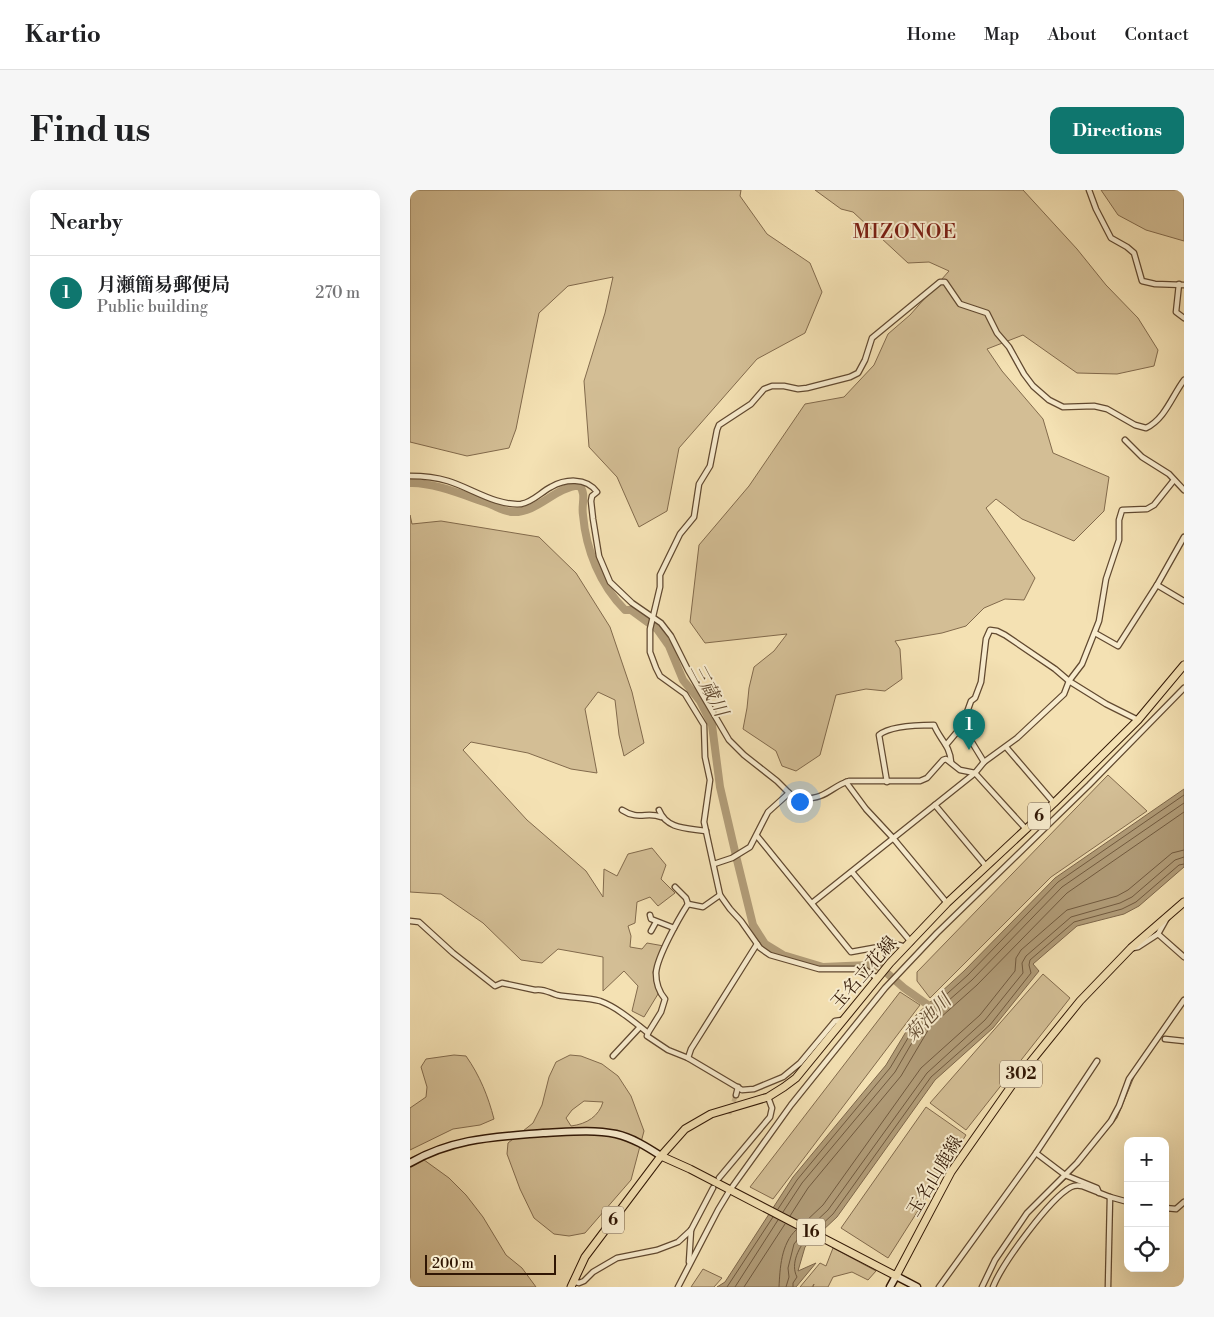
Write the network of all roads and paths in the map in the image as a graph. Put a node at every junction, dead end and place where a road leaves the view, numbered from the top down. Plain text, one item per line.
1 (1089, 190) edge
2 (1182, 285) edge
3 (1184, 318) edge
4 (1184, 380) edge
5 (1125, 440) dead end
6 (410, 476) edge
7 (1174, 480) junction
8 (1184, 490) edge
9 (1184, 537) edge
10 (1157, 585) junction
11 (1184, 601) edge
12 (653, 617) junction
13 (1095, 633) junction
14 (1184, 665) edge
15 (1069, 682) junction
16 (1184, 688) edge
17 (1138, 720) junction
18 (962, 726) junction
19 (946, 745) junction
20 (1006, 747) junction
21 (951, 762) junction
22 (984, 762) junction
23 (976, 772) junction
24 (846, 782) junction
25 (887, 782) junction
26 (789, 793) junction
27 (1054, 803) junction
28 (935, 805) junction
29 (622, 810) dead end
30 (658, 810) dead end
31 (662, 817) junction
32 (1025, 828) junction
33 (706, 831) junction
34 (757, 836) junction
35 (893, 838) junction
36 (714, 864) junction
37 (986, 866) junction
38 (852, 872) junction
39 (675, 887) dead end
40 (720, 895) junction
41 (1184, 902) edge
42 (947, 903) junction
43 (688, 904) junction
44 (812, 904) junction
45 (650, 915) dead end
46 (1169, 915) junction
47 (410, 921) edge
48 (656, 922) junction
49 (674, 928) junction
50 (652, 931) dead end
51 (1158, 934) junction
52 (757, 944) junction
53 (908, 945) junction
54 (1131, 948) junction
55 (1184, 957) edge
56 (879, 975) junction
57 (1184, 1000) edge
58 (842, 1020) junction
59 (640, 1026) junction
60 (648, 1033) junction
61 (1165, 1039) dead end
62 (1184, 1041) edge
63 (614, 1056) dead end
64 (688, 1058) junction
65 (1097, 1060) dead end
66 (738, 1087) junction
67 (736, 1095) tunnel mouth
68 (768, 1097) junction
69 (1036, 1154) junction
70 (661, 1156) junction
71 (410, 1163) edge
72 (1065, 1175) junction
73 (719, 1178) dead end
74 (713, 1188) dead end
75 (732, 1191) junction
76 (1099, 1192) junction
77 (1110, 1197) junction
78 (1124, 1201) edge
79 (1184, 1202) edge
80 (1169, 1208) edge
81 (691, 1230) junction
82 (688, 1266) junction
83 (896, 1276) junction
84 (572, 1284) edge
85 (993, 1286) edge
86 (678, 1287) edge
87 (890, 1287) edge
88 (917, 1287) edge
89 (939, 1287) edge
90 (982, 1287) edge
91 (1108, 1287) edge

1 - 2 street
2 - 3 street
4 - 12 street
5 - 7 street
6 - 12 street
7 - 8 street
7 - 13 street
9 - 10 street
10 - 11 street
10 - 13 street
12 - 26 street
12 - 33 street
13 - 15 street
14 - 17 main road, 玉名立花線 / 6
15 - 17 street
15 - 18 street
15 - 20 street
16 - 75 street
17 - 27 main road, 玉名立花線 / 6
18 - 19 street
18 - 22 street
19 - 21 street
19 - 25 street
20 - 22 street
20 - 27 street
21 - 23 street
21 - 25 street
22 - 23 street
23 - 28 street
23 - 32 street
24 - 25 street
24 - 26 street
24 - 35 street
26 - 34 street
27 - 32 main road, 玉名立花線 / 6
28 - 35 street
28 - 37 street
29 - 31 street
30 - 31 street
31 - 33 street
32 - 37 main road, 玉名立花線 / 6
33 - 36 street
34 - 36 street
34 - 44 street
35 - 38 street
35 - 42 street
36 - 40 street
37 - 42 main road, 玉名立花線 / 6
38 - 44 street
38 - 53 street
39 - 43 street
40 - 43 street
40 - 52 street
41 - 46 main road, 玉名山鹿線 / 302
42 - 53 main road, 玉名立花線 / 6
43 - 49 street
44 - 53 street
45 - 48 street
46 - 51 street
46 - 54 main road, 玉名山鹿線 / 302
47 - 59 street
48 - 49 street
48 - 50 street
49 - 60 street
51 - 54 street
51 - 55 street
52 - 56 street
52 - 64 street
53 - 56 main road, 玉名立花線 / 6
54 - 83 main road, 玉名山鹿線 / 302
56 - 58 main road, 玉名立花線 / 6
57 - 72 street
58 - 66 street
58 - 68 main road, 玉名立花線 / 6
59 - 60 street
59 - 63 street
60 - 64 street
61 - 62 street
64 - 66 street
65 - 69 street
66 - 67 street
68 - 70 main road, 玉名立花線 / 6
68 - 73 street
69 - 72 street
69 - 89 street
70 - 71 street
70 - 75 main road, 16
70 - 84 main road, 玉名立花線 / 6
72 - 76 street
72 - 90 street
74 - 81 street
75 - 82 street
75 - 83 main road, 16
76 - 77 street
76 - 85 street
77 - 78 street
77 - 91 street
79 - 80 street
81 - 82 street
81 - 84 street
82 - 86 street
83 - 87 street, 302
83 - 88 street

